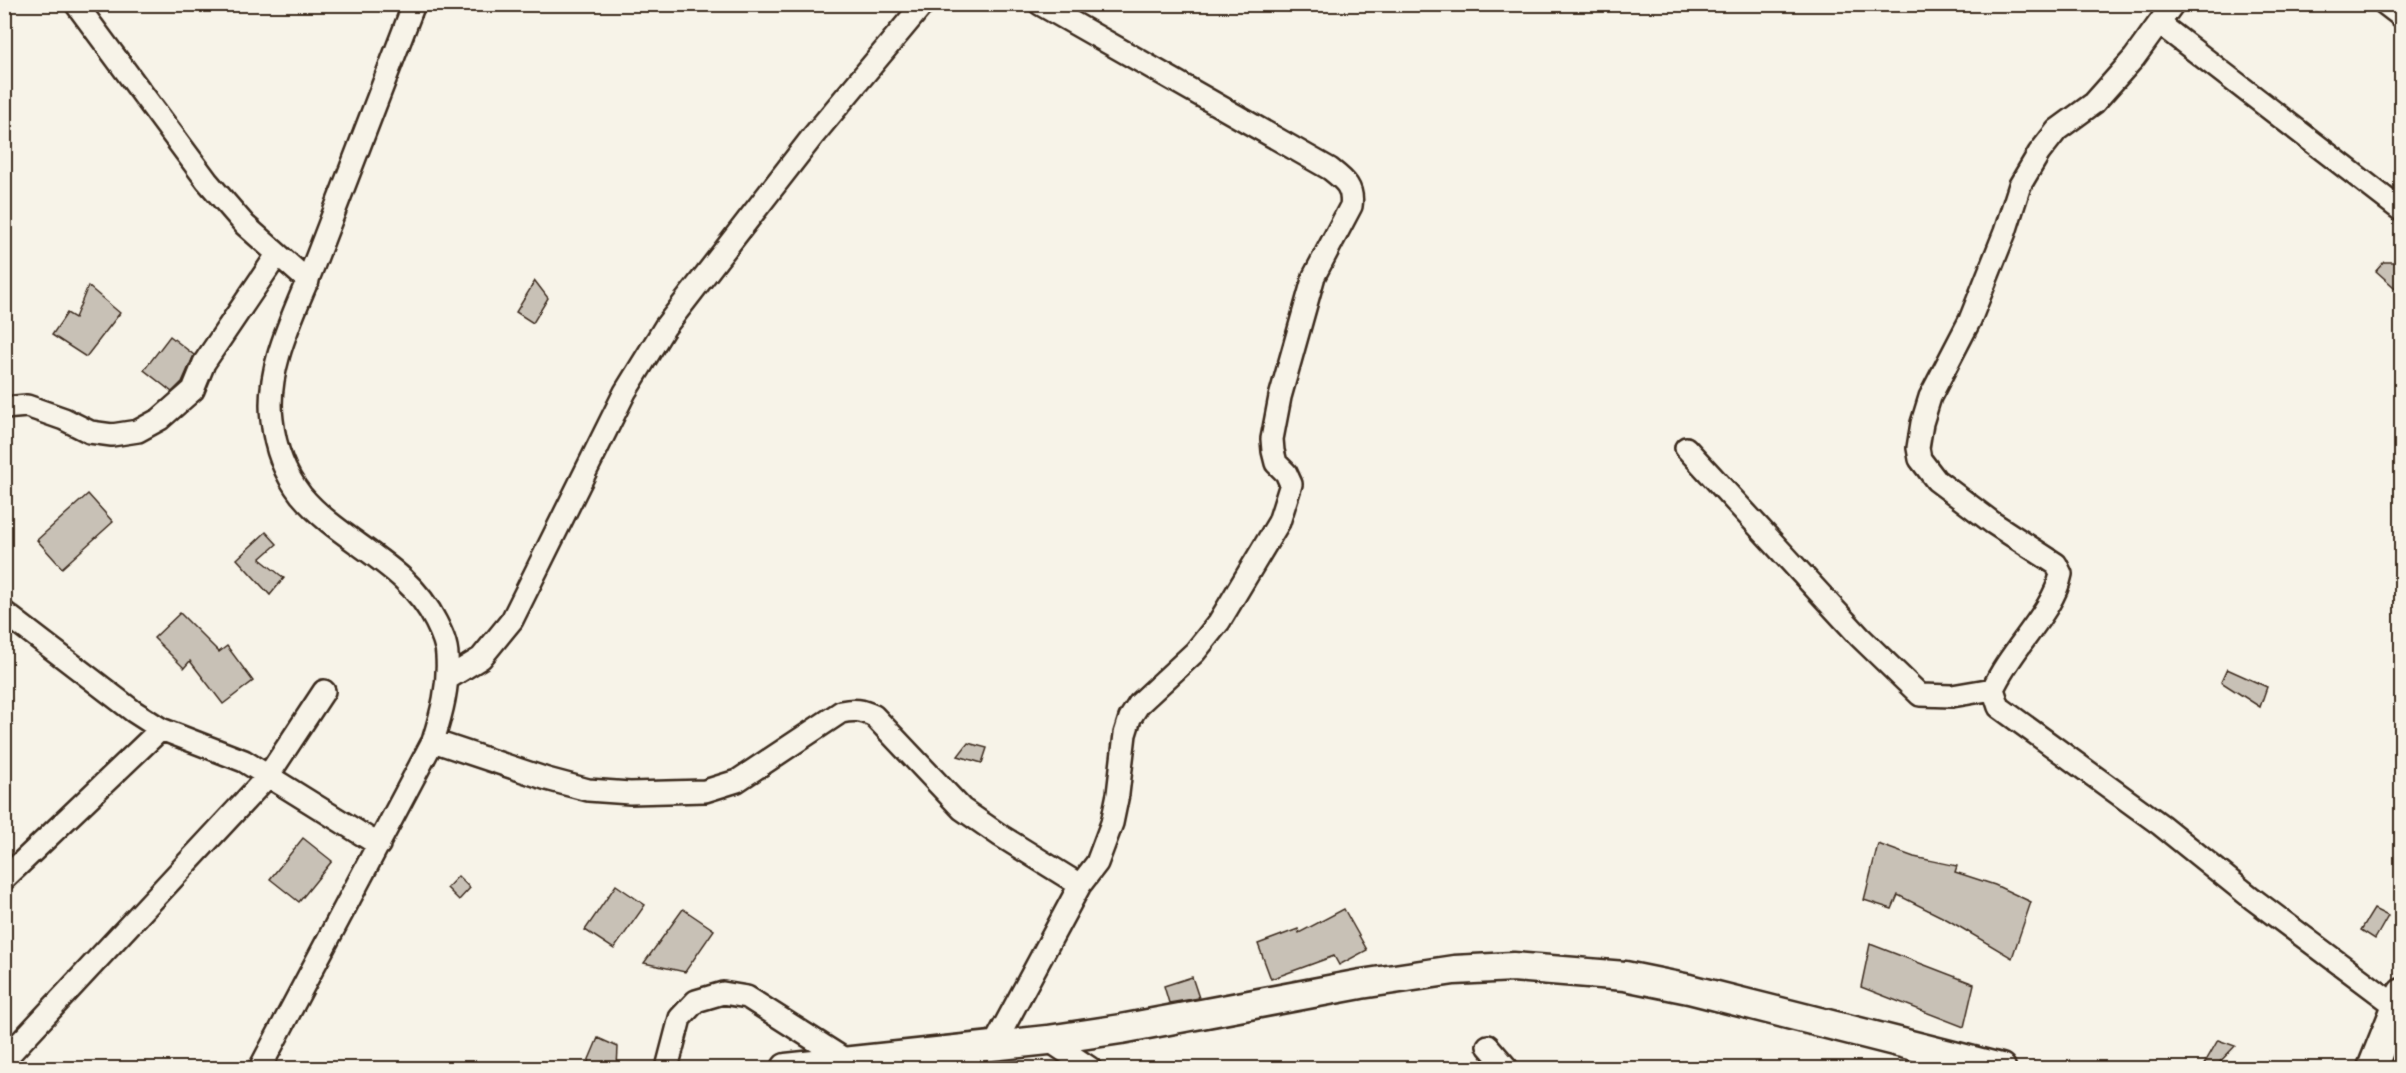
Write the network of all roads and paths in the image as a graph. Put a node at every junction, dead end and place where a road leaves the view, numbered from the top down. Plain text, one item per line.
1 (76, 4) edge
2 (414, 4) edge
3 (1040, 4) edge
4 (2173, 4) edge
5 (2385, 4) edge
6 (917, 6) edge
7 (2402, 17) edge
8 (2160, 24) junction
9 (2402, 211) edge
10 (277, 255) junction
11 (308, 282) junction
12 (4, 408) edge
13 (1686, 447) dead end
14 (4, 612) edge
15 (447, 679) junction
16 (1993, 689) junction
17 (324, 691) dead end
18 (161, 729) junction
19 (433, 741) junction
20 (267, 776) junction
21 (379, 846) junction
22 (4, 879) edge
23 (1080, 885) junction
24 (2399, 1000) edge
25 (1048, 1040) junction
26 (1488, 1046) dead end
27 (993, 1047) junction
28 (4, 1060) edge
29 (849, 1062) junction
30 (260, 1068) edge
31 (667, 1068) edge
32 (786, 1068) edge
33 (1090, 1068) edge
34 (1507, 1068) edge
35 (2001, 1068) edge
36 (2372, 1068) edge

1 - 10 street
2 - 11 street
3 - 23 street
4 - 8 street
5 - 7 street
6 - 15 street
8 - 9 street
8 - 16 street
10 - 11 street
10 - 12 street
11 - 15 street
13 - 16 street
14 - 18 street
15 - 19 street
16 - 24 street
17 - 20 street
18 - 20 street
18 - 22 street
19 - 21 street
19 - 23 street
20 - 21 street
20 - 28 street
21 - 30 street
23 - 27 street
24 - 36 main road
25 - 27 main road
25 - 33 street
25 - 35 main road
26 - 34 street
27 - 29 main road
29 - 31 street
29 - 32 main road

